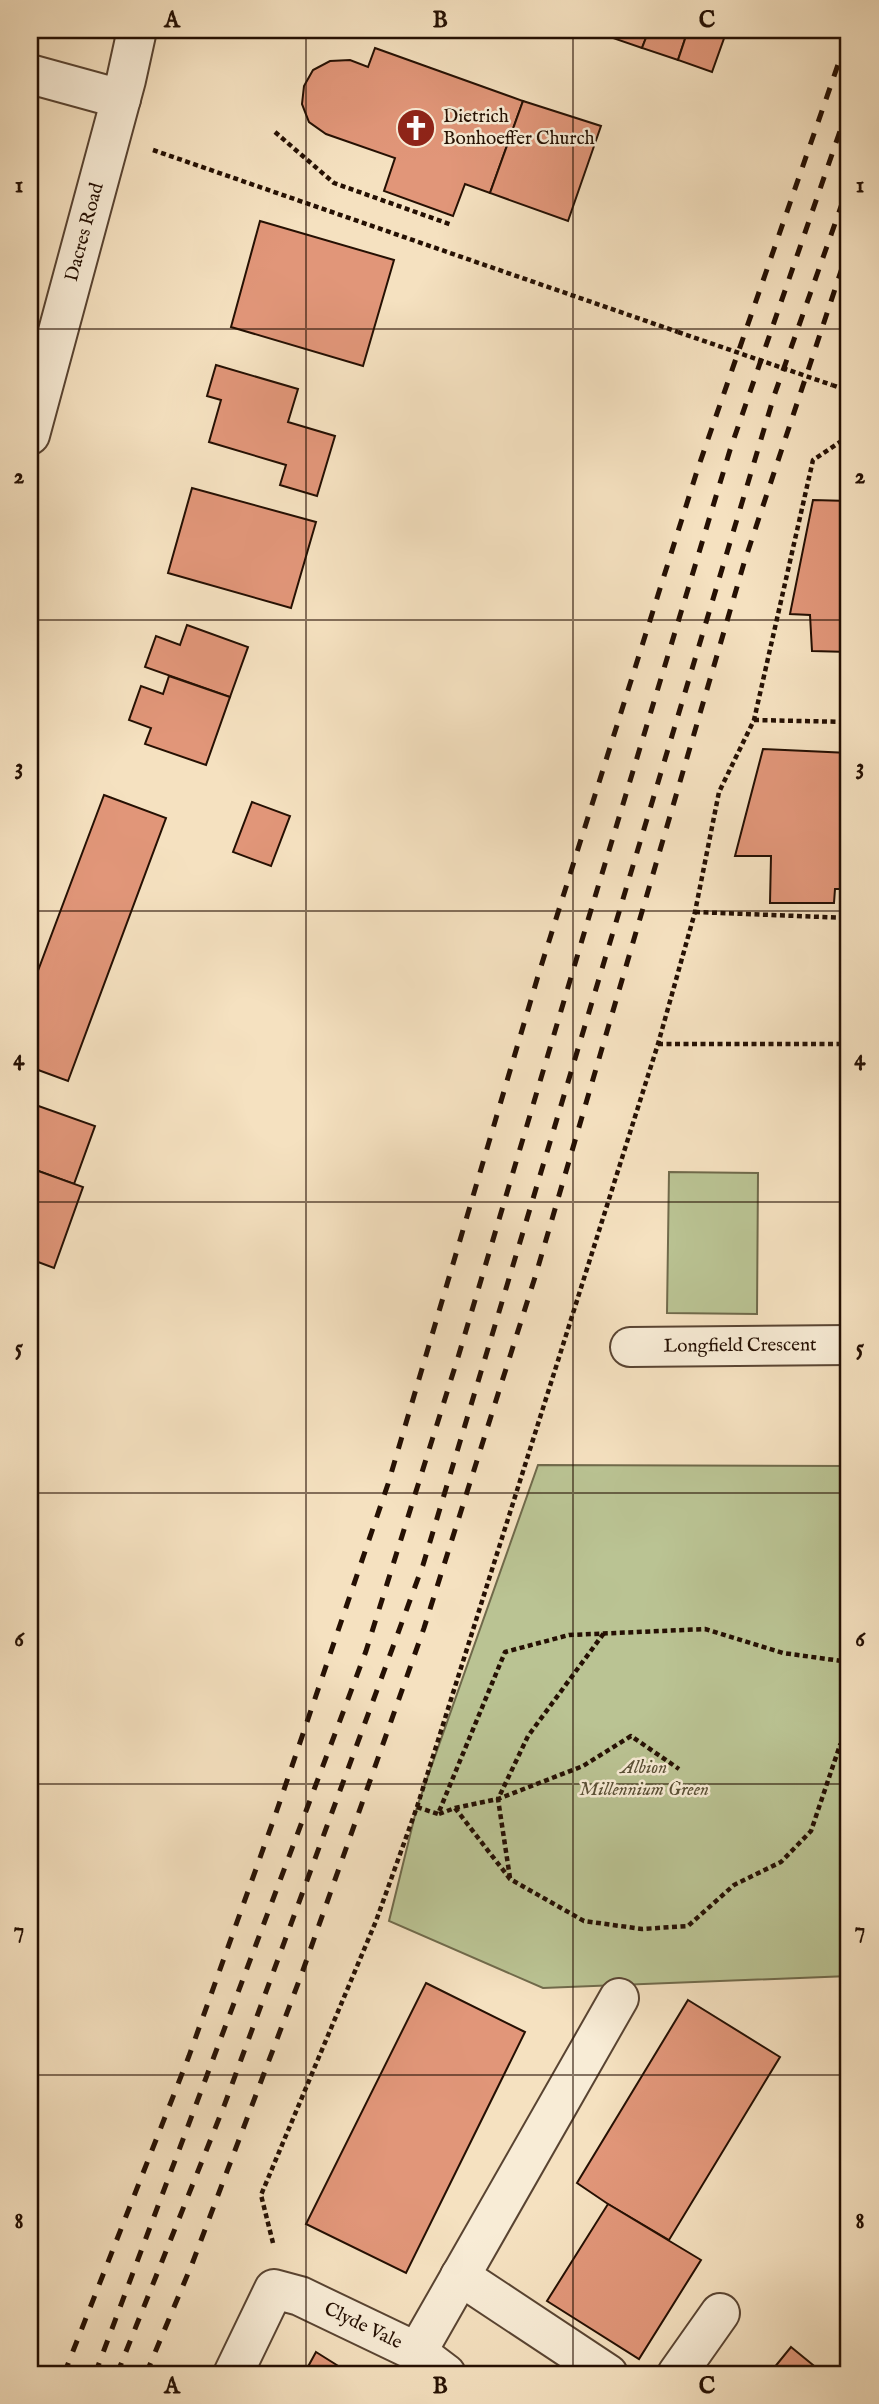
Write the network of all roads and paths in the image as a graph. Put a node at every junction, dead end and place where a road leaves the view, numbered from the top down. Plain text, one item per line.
1 (137, 30) edge
2 (30, 74) edge
3 (121, 99) junction
4 (275, 132) dead end
5 (111, 136) junction
6 (452, 225) dead end
7 (849, 391) edge
8 (30, 435) edge
9 (849, 436) edge
10 (754, 720) junction
11 (849, 722) edge
12 (695, 912) junction
13 (849, 918) edge
14 (658, 1044) junction
15 (849, 1044) edge
16 (849, 1345) edge
17 (630, 1347) dead end
18 (604, 1633) junction
19 (849, 1662) edge
20 (849, 1742) edge
21 (679, 1769) dead end
22 (498, 1799) junction
23 (417, 1807) junction
24 (454, 1808) junction
25 (438, 1814) junction
26 (510, 1879) junction
27 (620, 1998) dead end
28 (460, 2276) junction
29 (274, 2289) junction
30 (720, 2313) dead end
31 (432, 2363) edge
32 (233, 2374) edge
33 (608, 2374) edge
34 (677, 2374) edge

1 - 3 street, Dacres Road
2 - 3 street
3 - 5 street, Dacres Road
4 - 6 path
5 - 7 path, bridge
5 - 8 street, Dacres Road
9 - 10 path
10 - 11 path
10 - 12 path
12 - 13 path
12 - 14 path
14 - 15 path
14 - 23 path
16 - 17 street, Longfield Crescent
18 - 19 path
18 - 22 path
18 - 25 path
20 - 26 path
21 - 22 path
22 - 24 path
22 - 26 path
23 - 25 path
23 - 29 path
24 - 25 path
24 - 26 path
27 - 28 street
28 - 31 street
28 - 33 street
29 - 31 street, Clyde Vale
29 - 32 street
30 - 34 street

